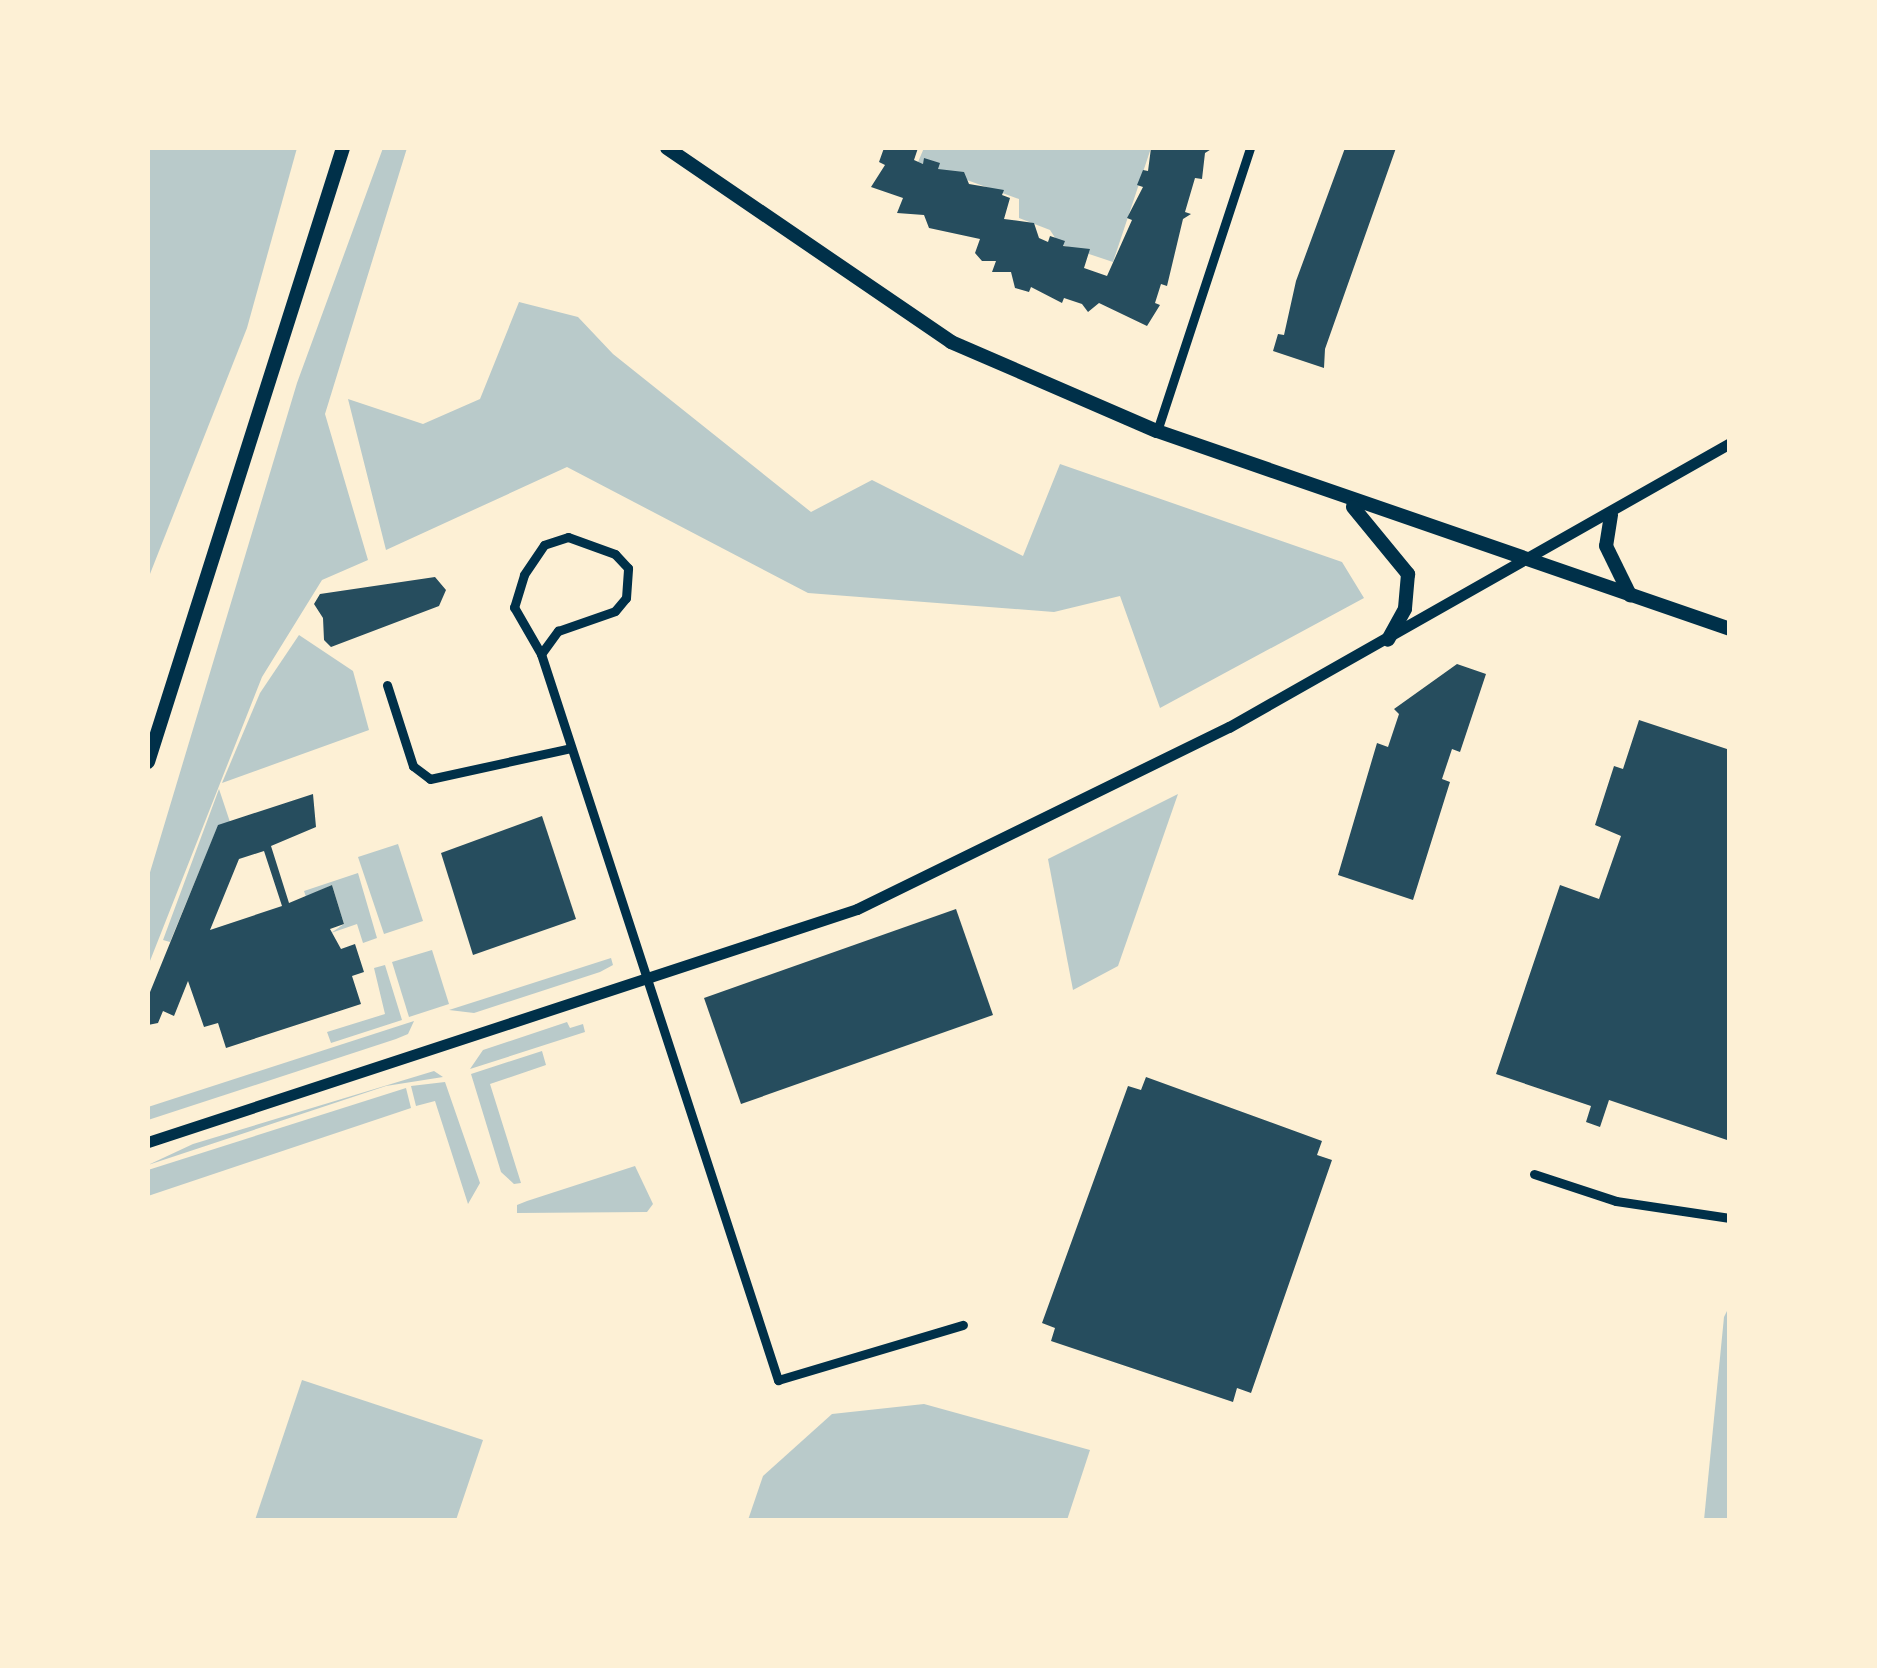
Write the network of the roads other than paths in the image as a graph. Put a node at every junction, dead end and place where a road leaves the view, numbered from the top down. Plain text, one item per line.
1 (342, 148) edge
2 (668, 148) edge
3 (1250, 148) edge
4 (1157, 430) junction
5 (1730, 443) edge
6 (1346, 500) junction
7 (1612, 515) junction
8 (1522, 562) junction
9 (1631, 596) junction
10 (1730, 629) edge
11 (1388, 640) junction
12 (541, 654) junction
13 (386, 685) dead end
14 (570, 748) junction
15 (148, 762) edge
16 (650, 978) junction
17 (148, 1142) edge
18 (1534, 1174) dead end
19 (1730, 1218) edge
20 (962, 1325) dead end

1 - 15 main road
2 - 4 main road
3 - 4 street
4 - 6 main road
5 - 7 street
6 - 8 main road
6 - 11 main road
7 - 8 street
7 - 9 main road
8 - 9 main road
8 - 11 street
9 - 10 main road
11 - 16 street
12 - 12 street
12 - 14 street
13 - 14 street
14 - 16 street
16 - 17 street
16 - 20 street
18 - 19 street

